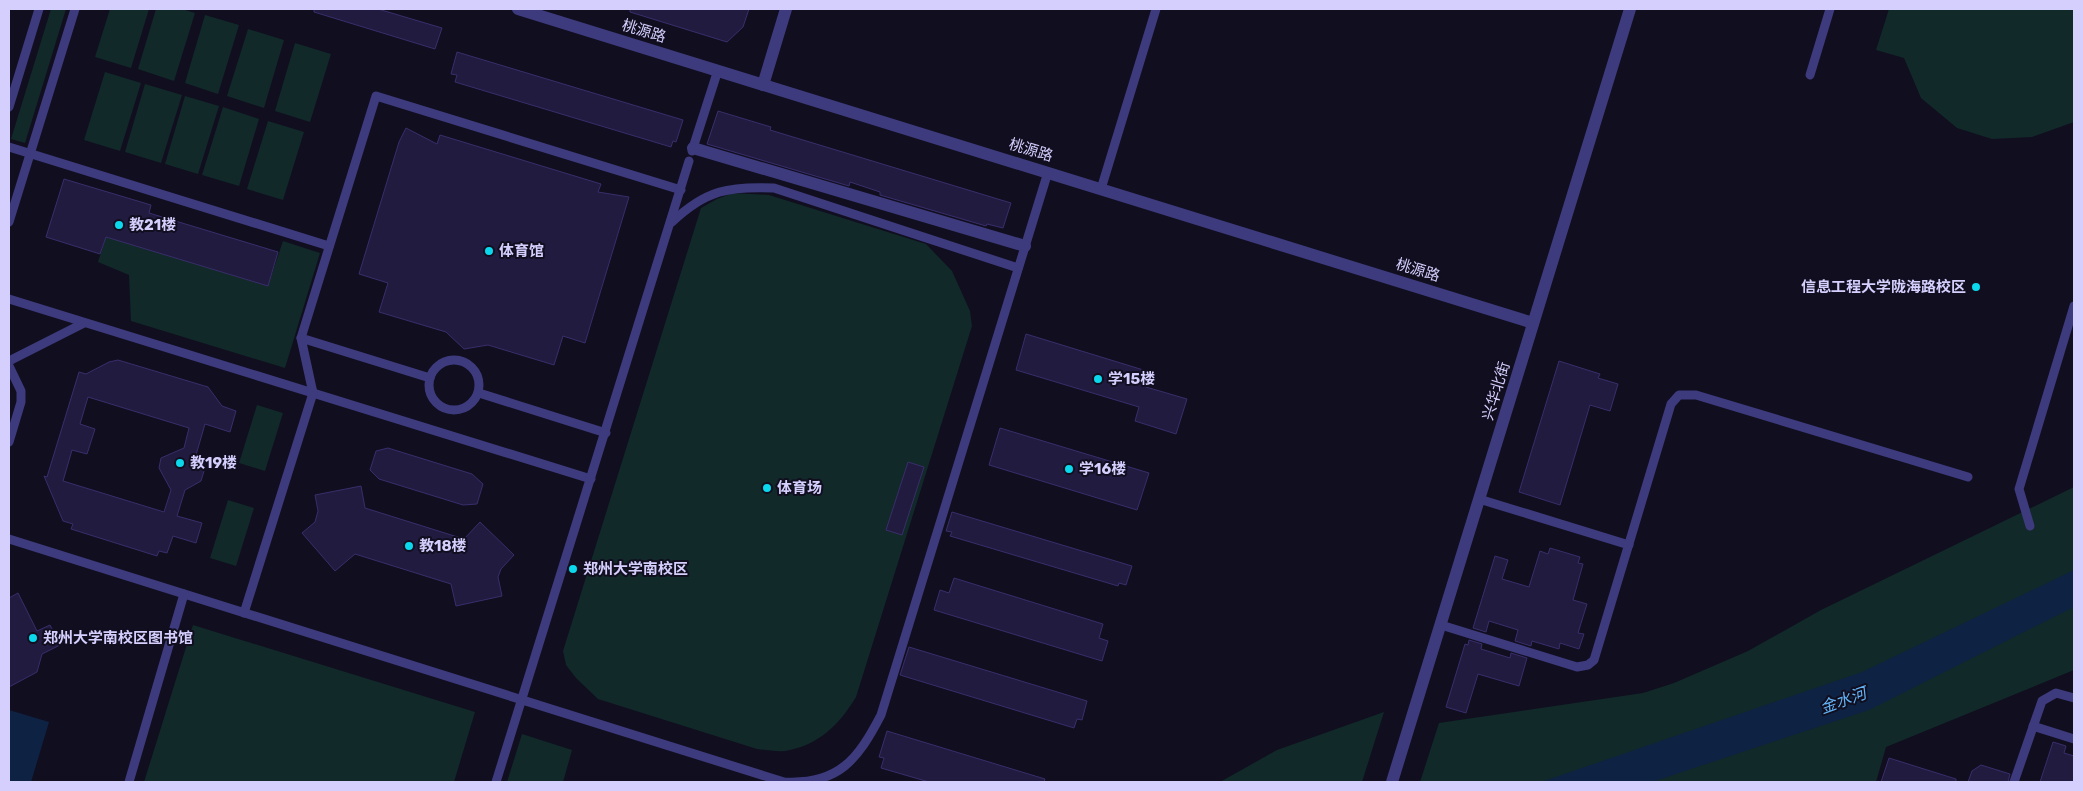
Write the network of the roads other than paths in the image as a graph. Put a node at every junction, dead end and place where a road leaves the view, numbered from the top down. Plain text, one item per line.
1 (39, 9) edge
2 (75, 9) edge
3 (518, 9) edge
4 (786, 9) edge
5 (1156, 9) edge
6 (1630, 9) edge
7 (1830, 9) edge
8 (718, 70) junction
9 (1810, 75) dead end
10 (763, 85) junction
11 (9, 107) edge
12 (9, 147) edge
13 (693, 149) joint
14 (30, 154) junction
15 (689, 161) dead end
16 (1048, 172) junction
17 (1101, 189) junction
18 (681, 190) junction
19 (9, 222) edge
20 (670, 224) junction
21 (329, 246) junction
22 (1025, 246) junction
23 (1018, 268) junction
24 (9, 300) edge
25 (2074, 306) edge
26 (84, 322) junction
27 (1534, 323) junction
28 (300, 338) junction
29 (9, 361) edge
30 (9, 366) edge
31 (430, 378) junction
32 (313, 393) junction
33 (479, 393) junction
34 (606, 432) junction
35 (9, 442) edge
36 (1968, 477) dead end
37 (591, 479) junction
38 (1479, 499) junction
39 (2030, 526) dead end
40 (9, 539) edge
41 (1629, 545) junction
42 (184, 594) junction
43 (244, 613) junction
44 (1441, 625) junction
45 (2074, 698) edge
46 (522, 700) junction
47 (2032, 726) junction
48 (2074, 739) edge
49 (833, 778) edge
50 (129, 782) edge
51 (496, 782) edge
52 (1392, 782) edge
53 (2014, 782) edge

1 - 11 lane
2 - 14 lane
3 - 8 street, 桃源路
4 - 10 street
5 - 17 lane
6 - 27 street, 兴华北街
7 - 9 lane
8 - 10 street, 桃源路
8 - 13 lane
10 - 16 street, 桃源路
12 - 14 lane
13 - 22 street
14 - 19 lane
14 - 21 lane
15 - 18 lane
16 - 17 street, 桃源路
16 - 22 lane
17 - 27 street, 桃源路
18 - 20 lane
18 - 21 lane
20 - 23 lane
20 - 34 lane
21 - 28 lane
22 - 23 lane
23 - 49 lane
24 - 26 lane
25 - 39 lane
26 - 29 lane
26 - 32 lane
27 - 38 street, 兴华北街
28 - 31 lane
28 - 32 lane
30 - 35 lane
31 - 33 lane
31 - 33 lane
32 - 37 lane
32 - 43 lane
33 - 34 lane
34 - 37 lane
36 - 41 lane
37 - 46 lane
38 - 41 lane
38 - 44 street, 兴华北街
40 - 42 lane
41 - 44 lane
42 - 43 lane
42 - 50 lane
43 - 46 lane
44 - 52 street, 兴华北街
45 - 47 lane
46 - 49 lane
46 - 51 lane
47 - 48 lane
47 - 53 lane

